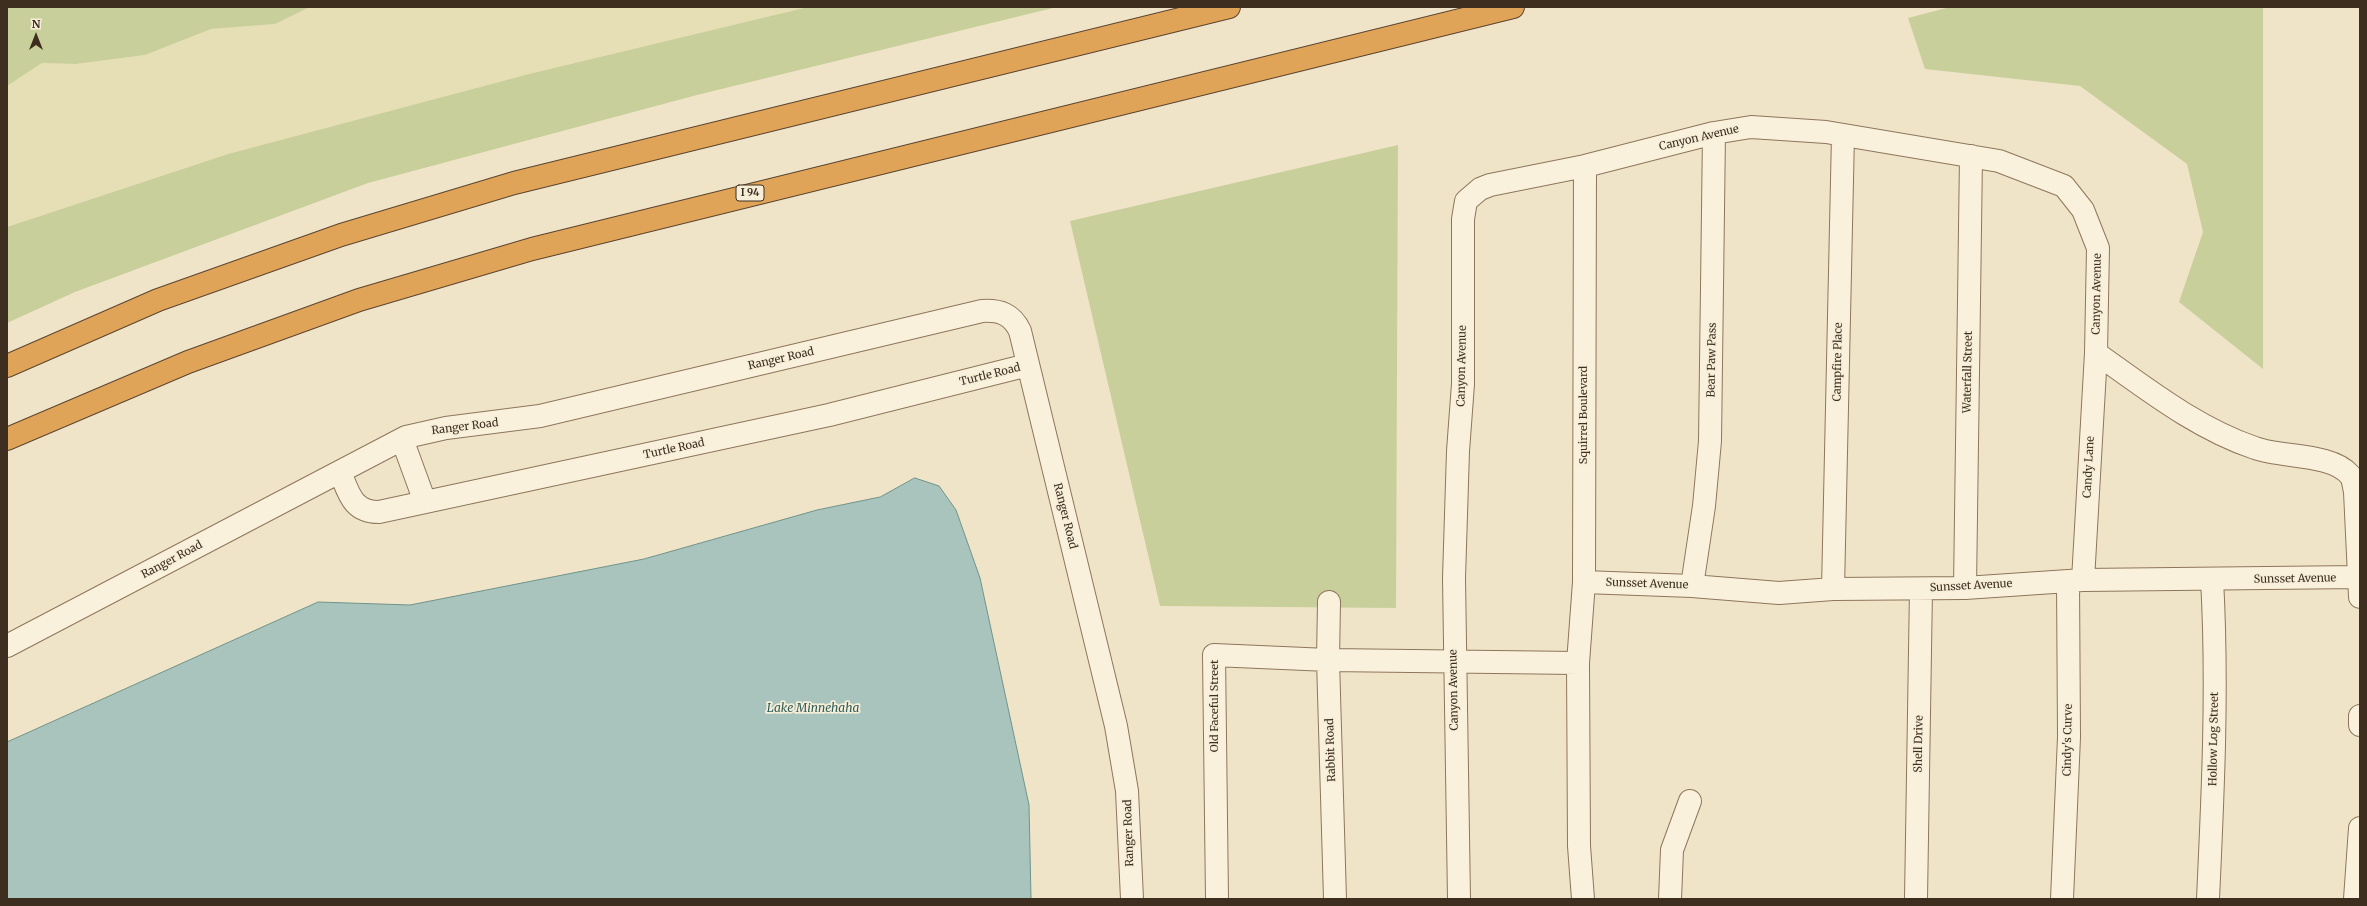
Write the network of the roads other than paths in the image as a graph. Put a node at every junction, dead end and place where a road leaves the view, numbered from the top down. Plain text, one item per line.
1 (1229, 7) edge
2 (1512, 7) edge
3 (1714, 133) junction
4 (1843, 135) junction
5 (1971, 156) junction
6 (1585, 166) junction
7 (2096, 353) junction
8 (1028, 365) junction
9 (7, 366) edge
10 (7, 439) edge
11 (402, 439) junction
12 (340, 472) junction
13 (425, 502) junction
14 (2212, 579) junction
15 (2075, 580) junction
16 (1584, 582) junction
17 (1692, 586) junction
18 (2359, 587) edge
19 (1965, 588) junction
20 (1833, 589) junction
21 (1921, 589) junction
22 (1330, 602) dead end
23 (7, 646) edge
24 (1328, 660) junction
25 (1454, 662) junction
26 (1578, 663) junction
27 (2360, 716) edge
28 (2360, 725) edge
29 (1690, 801) dead end
30 (2360, 828) edge
31 (1132, 899) edge
32 (1217, 899) edge
33 (1335, 899) edge
34 (1459, 899) edge
35 (1583, 899) edge
36 (1670, 899) edge
37 (1916, 899) edge
38 (2062, 899) edge
39 (2208, 899) edge
40 (2355, 899) edge

1 - 9 highway
2 - 10 highway, I 94
3 - 4 street, Canyon Avenue
3 - 6 street, Canyon Avenue
3 - 17 street, Bear Paw Pass
4 - 5 street, Canyon Avenue
4 - 20 street, Campfire Place
5 - 7 street, Canyon Avenue
5 - 19 street, Waterfall Street
6 - 16 street, Squirrel Boulevard
6 - 25 street, Canyon Avenue
7 - 15 street, Candy Lane
7 - 18 street
8 - 11 street, Ranger Road
8 - 13 street, Turtle Road
8 - 31 street, Ranger Road
11 - 12 street, Ranger Road
11 - 13 street
12 - 13 street, Turtle Road
12 - 23 street, Ranger Road
14 - 15 street, Sunsset Avenue
14 - 18 street, Sunsset Avenue
14 - 39 street, Hollow Log Street
15 - 19 street, Sunsset Avenue
15 - 38 street, Cindy's Curve
16 - 17 street, Sunsset Avenue
16 - 26 street, Squirrel Boulevard
17 - 20 street, Sunsset Avenue
19 - 21 street, Sunsset Avenue
20 - 21 street, Sunsset Avenue
21 - 37 street, Shell Drive
22 - 24 street, Rabbit Road
24 - 25 street, Old Faceful Street
24 - 32 street, Old Faceful Street
24 - 33 street, Rabbit Road
25 - 26 street, Old Faceful Street
25 - 34 street, Canyon Avenue
26 - 35 street
27 - 28 street
29 - 36 street
30 - 40 street

